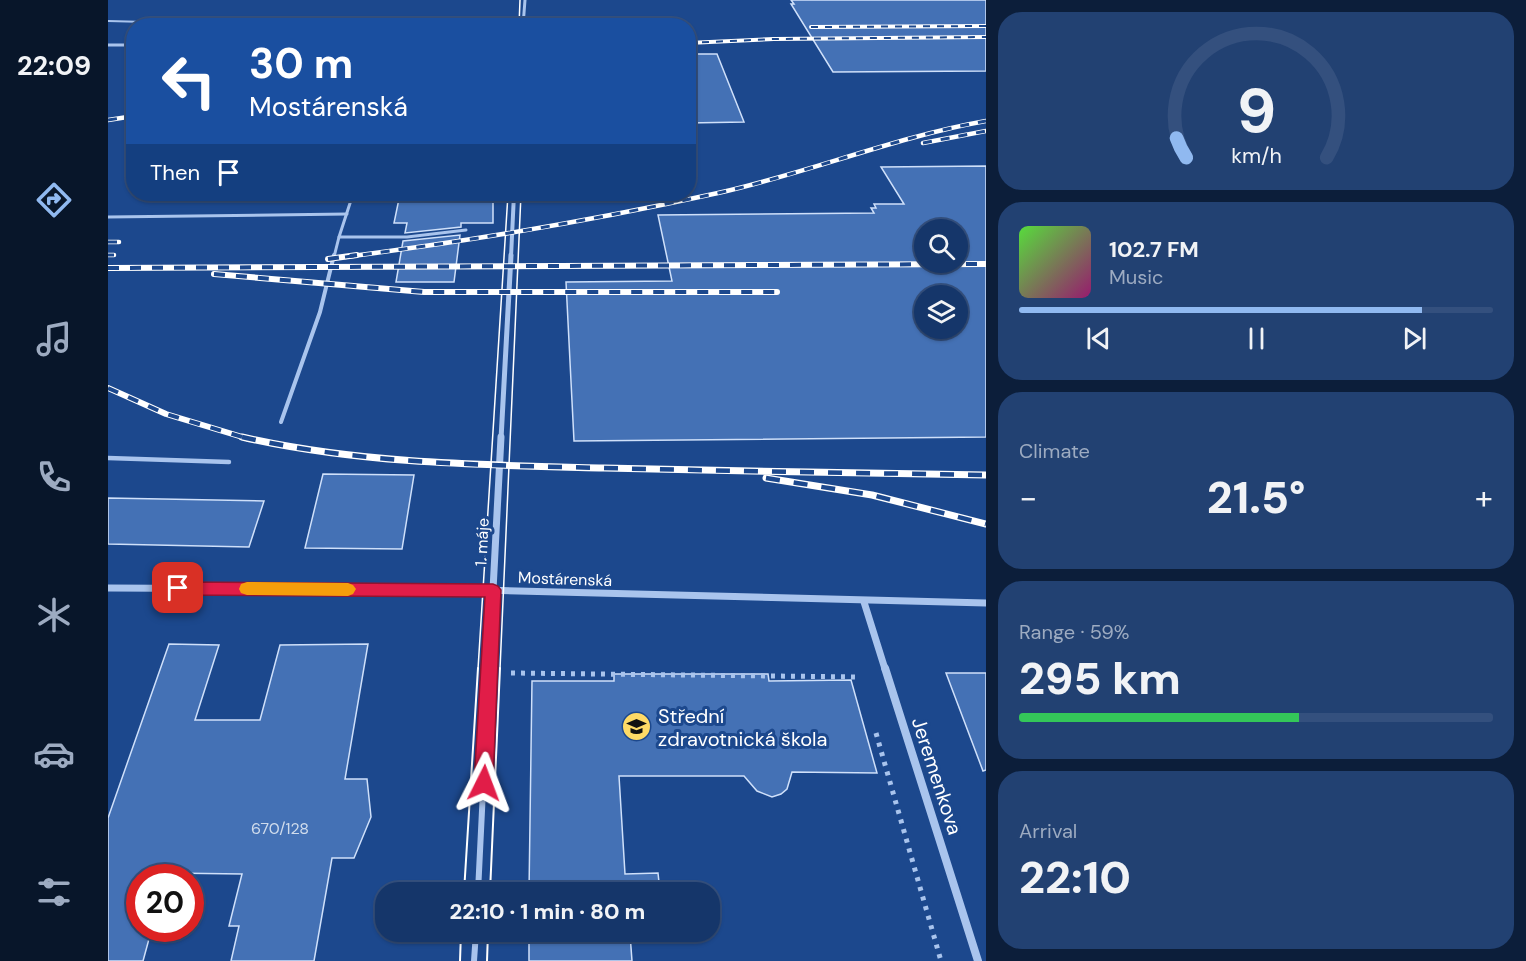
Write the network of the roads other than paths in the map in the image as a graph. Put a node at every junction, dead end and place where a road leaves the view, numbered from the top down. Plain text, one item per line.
1 (525, 0) edge
2 (524, 18) edge
3 (108, 21) edge
4 (126, 21) edge
5 (108, 45) edge
6 (126, 45) edge
7 (351, 201) edge
8 (514, 201) edge
9 (346, 214) junction
10 (108, 217) edge
11 (466, 230) dead end
12 (339, 237) junction
13 (281, 422) dead end
14 (108, 458) edge
15 (229, 462) dead end
16 (108, 588) edge
17 (493, 590) junction
18 (864, 602) junction
19 (986, 603) edge
20 (479, 882) edge
21 (475, 942) edge
22 (474, 961) edge
23 (978, 961) edge

1 - 2 street
3 - 4 lane
5 - 6 street
7 - 9 lane
8 - 17 street, 1. máje
9 - 10 lane
9 - 12 lane
11 - 12 lane
12 - 13 lane
14 - 15 lane
16 - 17 street, Mostárenská
17 - 18 street, Mostárenská
17 - 20 lane, 1. máje
18 - 19 street, Mostárenská
18 - 23 street, Jeremenkova
21 - 22 lane

